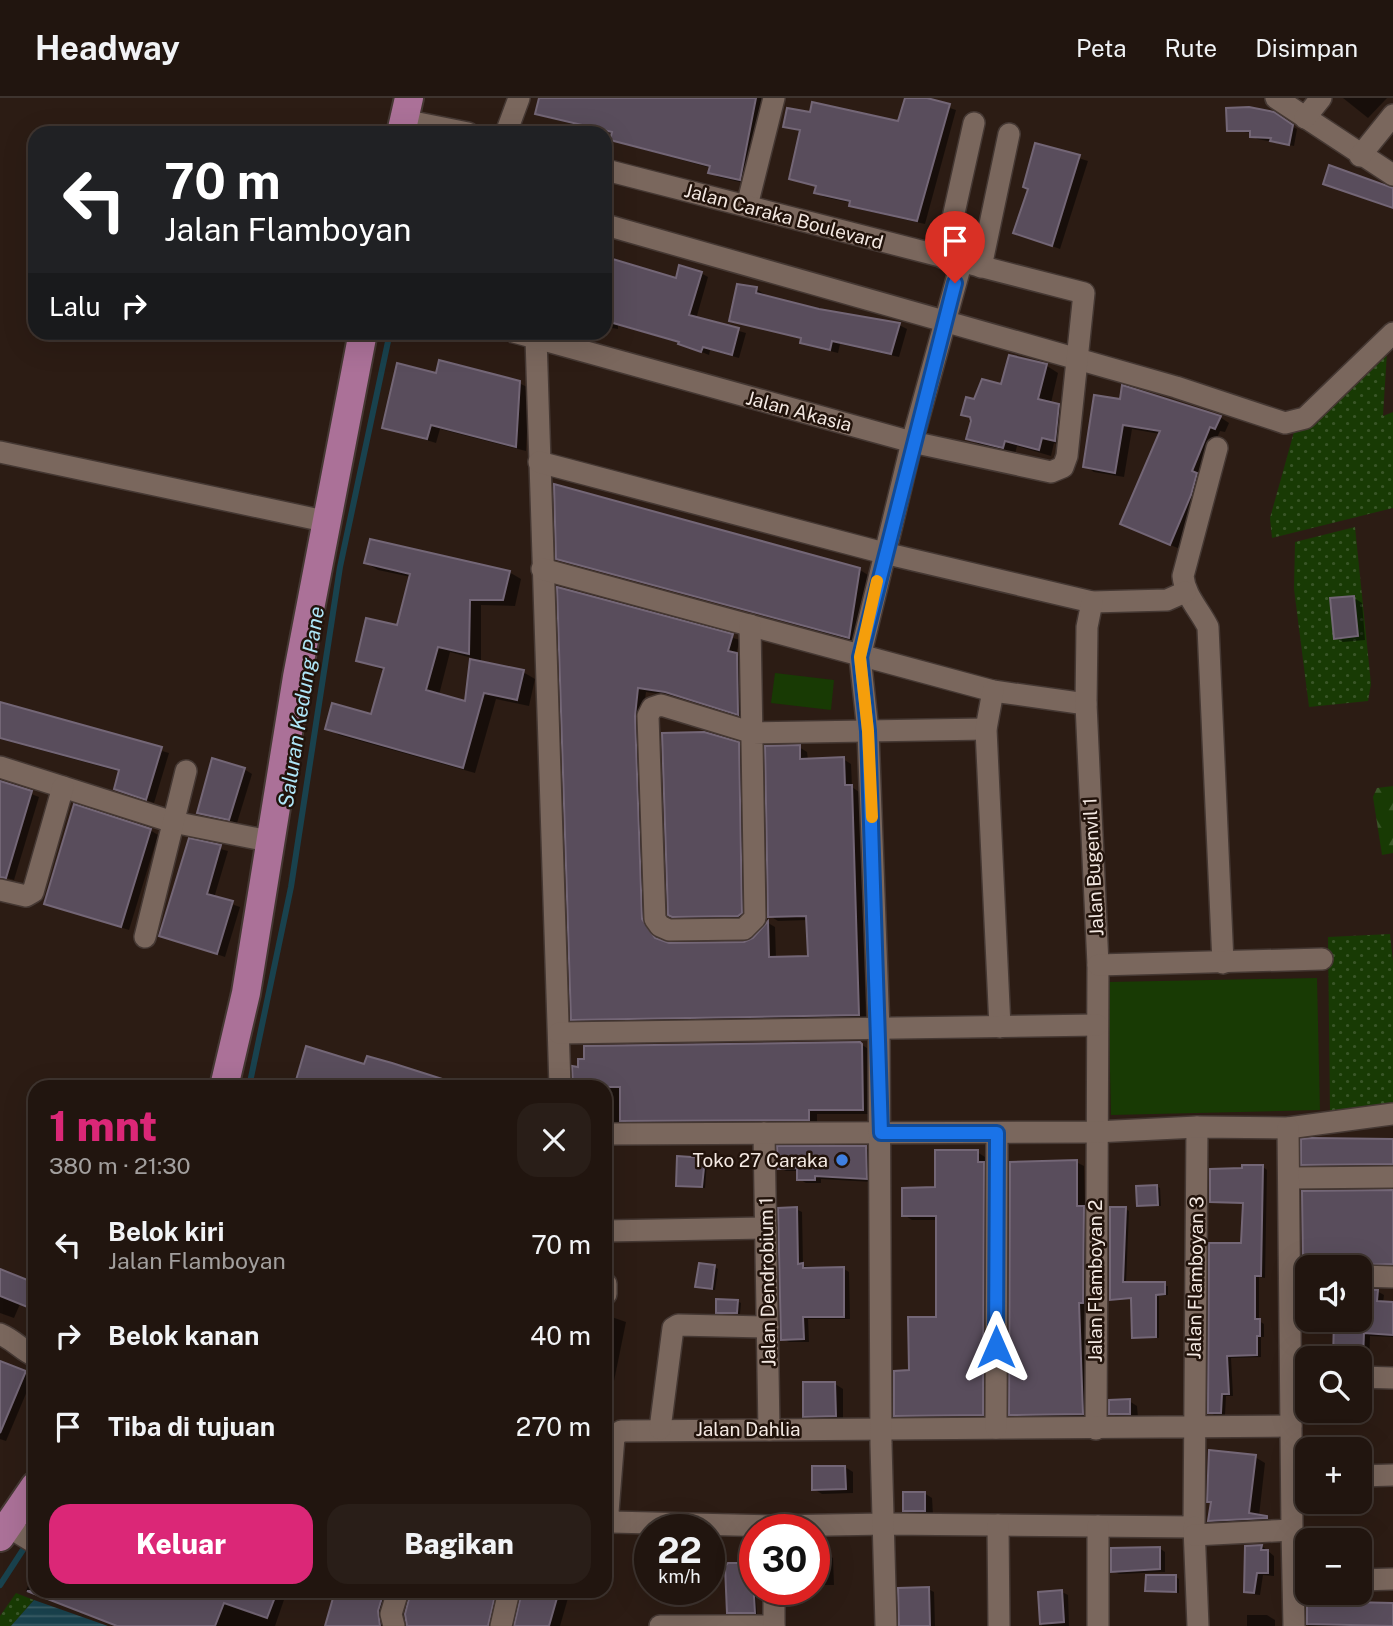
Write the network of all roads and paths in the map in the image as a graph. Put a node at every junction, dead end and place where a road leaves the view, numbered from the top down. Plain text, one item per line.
1 (519, 98) edge
2 (774, 98) edge
3 (1276, 98) edge
4 (1321, 98) edge
5 (1393, 115) edge
6 (1305, 118) junction
7 (408, 119) edge
8 (974, 123) dead end
9 (437, 126) edge
10 (509, 126) edge
11 (1009, 134) dead end
12 (1360, 156) junction
13 (612, 172) edge
14 (1393, 175) edge
15 (747, 206) junction
16 (612, 227) edge
17 (962, 263) junction
18 (944, 323) junction
19 (1393, 333) edge
20 (362, 340) edge
21 (536, 340) edge
22 (543, 340) edge
23 (1078, 362) junction
24 (912, 442) junction
25 (1217, 448) dead end
26 (0, 452) edge
27 (539, 462) junction
28 (329, 522) junction
29 (884, 553) junction
30 (542, 569) junction
31 (1185, 592) junction
32 (1093, 602) junction
33 (750, 625) junction
34 (860, 657) junction
35 (993, 691) junction
36 (1086, 704) junction
37 (986, 729) junction
38 (868, 731) junction
39 (753, 733) junction
40 (0, 767) edge
41 (186, 771) dead end
42 (63, 787) junction
43 (173, 822) junction
44 (269, 841) junction
45 (0, 890) edge
46 (145, 937) dead end
47 (1322, 959) dead end
48 (1223, 962) junction
49 (1098, 965) junction
50 (1097, 1025) junction
51 (1000, 1027) junction
52 (879, 1030) junction
53 (559, 1033) junction
54 (226, 1080) edge
55 (560, 1080) edge
56 (1393, 1114) edge
57 (1197, 1127) junction
58 (1296, 1128) junction
59 (1095, 1132) junction
60 (764, 1133) junction
61 (881, 1133) junction
62 (997, 1133) junction
63 (612, 1134) edge
64 (1393, 1177) edge
65 (1291, 1178) junction
66 (766, 1228) junction
67 (612, 1231) edge
68 (1297, 1255) edge
69 (1372, 1276) edge
70 (1393, 1277) edge
71 (768, 1327) junction
72 (0, 1334) edge
73 (0, 1347) edge
74 (28, 1351) edge
75 (28, 1353) edge
76 (1372, 1377) edge
77 (1393, 1378) edge
78 (1295, 1401) edge
79 (1291, 1426) junction
80 (996, 1428) junction
81 (1194, 1428) junction
82 (660, 1429) junction
83 (1096, 1429) junction
84 (769, 1430) junction
85 (881, 1430) junction
86 (1295, 1449) edge
87 (612, 1472) edge
88 (1393, 1475) edge
89 (1372, 1476) edge
90 (28, 1503) edge
91 (1295, 1511) edge
92 (612, 1522) edge
93 (885, 1524) junction
94 (998, 1525) junction
95 (830, 1526) edge
96 (739, 1527) edge
97 (1098, 1527) junction
98 (1194, 1531) junction
99 (1292, 1531) junction
100 (15, 1534) edge
101 (1295, 1550) edge
102 (1393, 1579) edge
103 (1372, 1580) edge
104 (396, 1598) edge
105 (507, 1598) edge
106 (774, 1605) edge
107 (1297, 1605) edge
108 (394, 1626) edge
109 (500, 1626) edge
110 (671, 1626) edge
111 (774, 1626) edge
112 (886, 1626) edge
113 (999, 1626) edge
114 (1098, 1626) edge
115 (1198, 1626) edge
116 (1294, 1626) edge

1 - 10 street
2 - 15 street
3 - 6 street
4 - 6 street
5 - 12 street
6 - 12 street
7 - 9 street
8 - 17 street
11 - 17 street
12 - 14 street
13 - 15 street, Jalan Caraka Boulevard
15 - 17 street, Jalan Caraka Boulevard
16 - 18 street
17 - 18 street
17 - 23 street, Jalan Caraka Boulevard
18 - 23 street
18 - 24 street
19 - 23 street
20 - 28 main road
21 - 27 street
22 - 24 street, Jalan Akasia
23 - 24 street, Jalan Akasia
24 - 29 street
25 - 31 street
26 - 28 street
27 - 29 street
27 - 30 street
28 - 44 main road
29 - 32 street
29 - 34 street
30 - 33 street
30 - 53 street
31 - 32 street
31 - 48 street
32 - 36 street, Jalan Bugenvil 1
33 - 34 street
33 - 39 street
34 - 35 street
34 - 38 street
35 - 36 street
35 - 37 street
36 - 49 street, Jalan Bugenvil 1
37 - 38 street
37 - 51 street
38 - 39 street
38 - 52 street
39 - 39 street
40 - 42 street
41 - 43 street
42 - 43 street
42 - 45 street
43 - 44 street
43 - 46 street
44 - 54 main road
47 - 48 street
48 - 49 street
49 - 50 street, Jalan Bugenvil 1
50 - 51 street
50 - 59 street, Jalan Bugenvil 1
51 - 52 street
52 - 53 street
52 - 61 street
53 - 55 street
56 - 58 street
57 - 58 street
57 - 59 street
57 - 81 street, Jalan Flamboyan 3
58 - 65 street
59 - 62 street
59 - 83 street, Jalan Flamboyan 2
60 - 61 street
60 - 63 street
60 - 66 street, Jalan Dendrobium 1
61 - 62 street
61 - 85 street
62 - 80 street
64 - 65 street
65 - 68 street
66 - 67 street
66 - 71 street, Jalan Dendrobium 1
69 - 70 street
71 - 82 street
71 - 84 street, Jalan Dendrobium 1
72 - 74 street
73 - 75 street
76 - 77 street
78 - 79 street
79 - 81 street, Jalan Dahlia
79 - 86 street
80 - 83 street, Jalan Dahlia
80 - 85 street, Jalan Dahlia
81 - 83 street, Jalan Dahlia
81 - 98 street, Jalan Flamboyan 3
82 - 84 street, Jalan Dahlia
82 - 87 street, Jalan Dahlia
84 - 85 street, Jalan Dahlia
85 - 93 street
88 - 89 street
90 - 100 main road
91 - 99 street
92 - 96 street, Jalan Dahlia
93 - 94 street
93 - 95 street
93 - 112 street
94 - 97 street
94 - 113 street
97 - 98 street
97 - 114 street
98 - 99 street
98 - 115 street, Jalan Flamboyan 3
99 - 101 street
102 - 103 street
104 - 108 street
105 - 109 street
106 - 111 street
107 - 116 street
110 - 111 street

